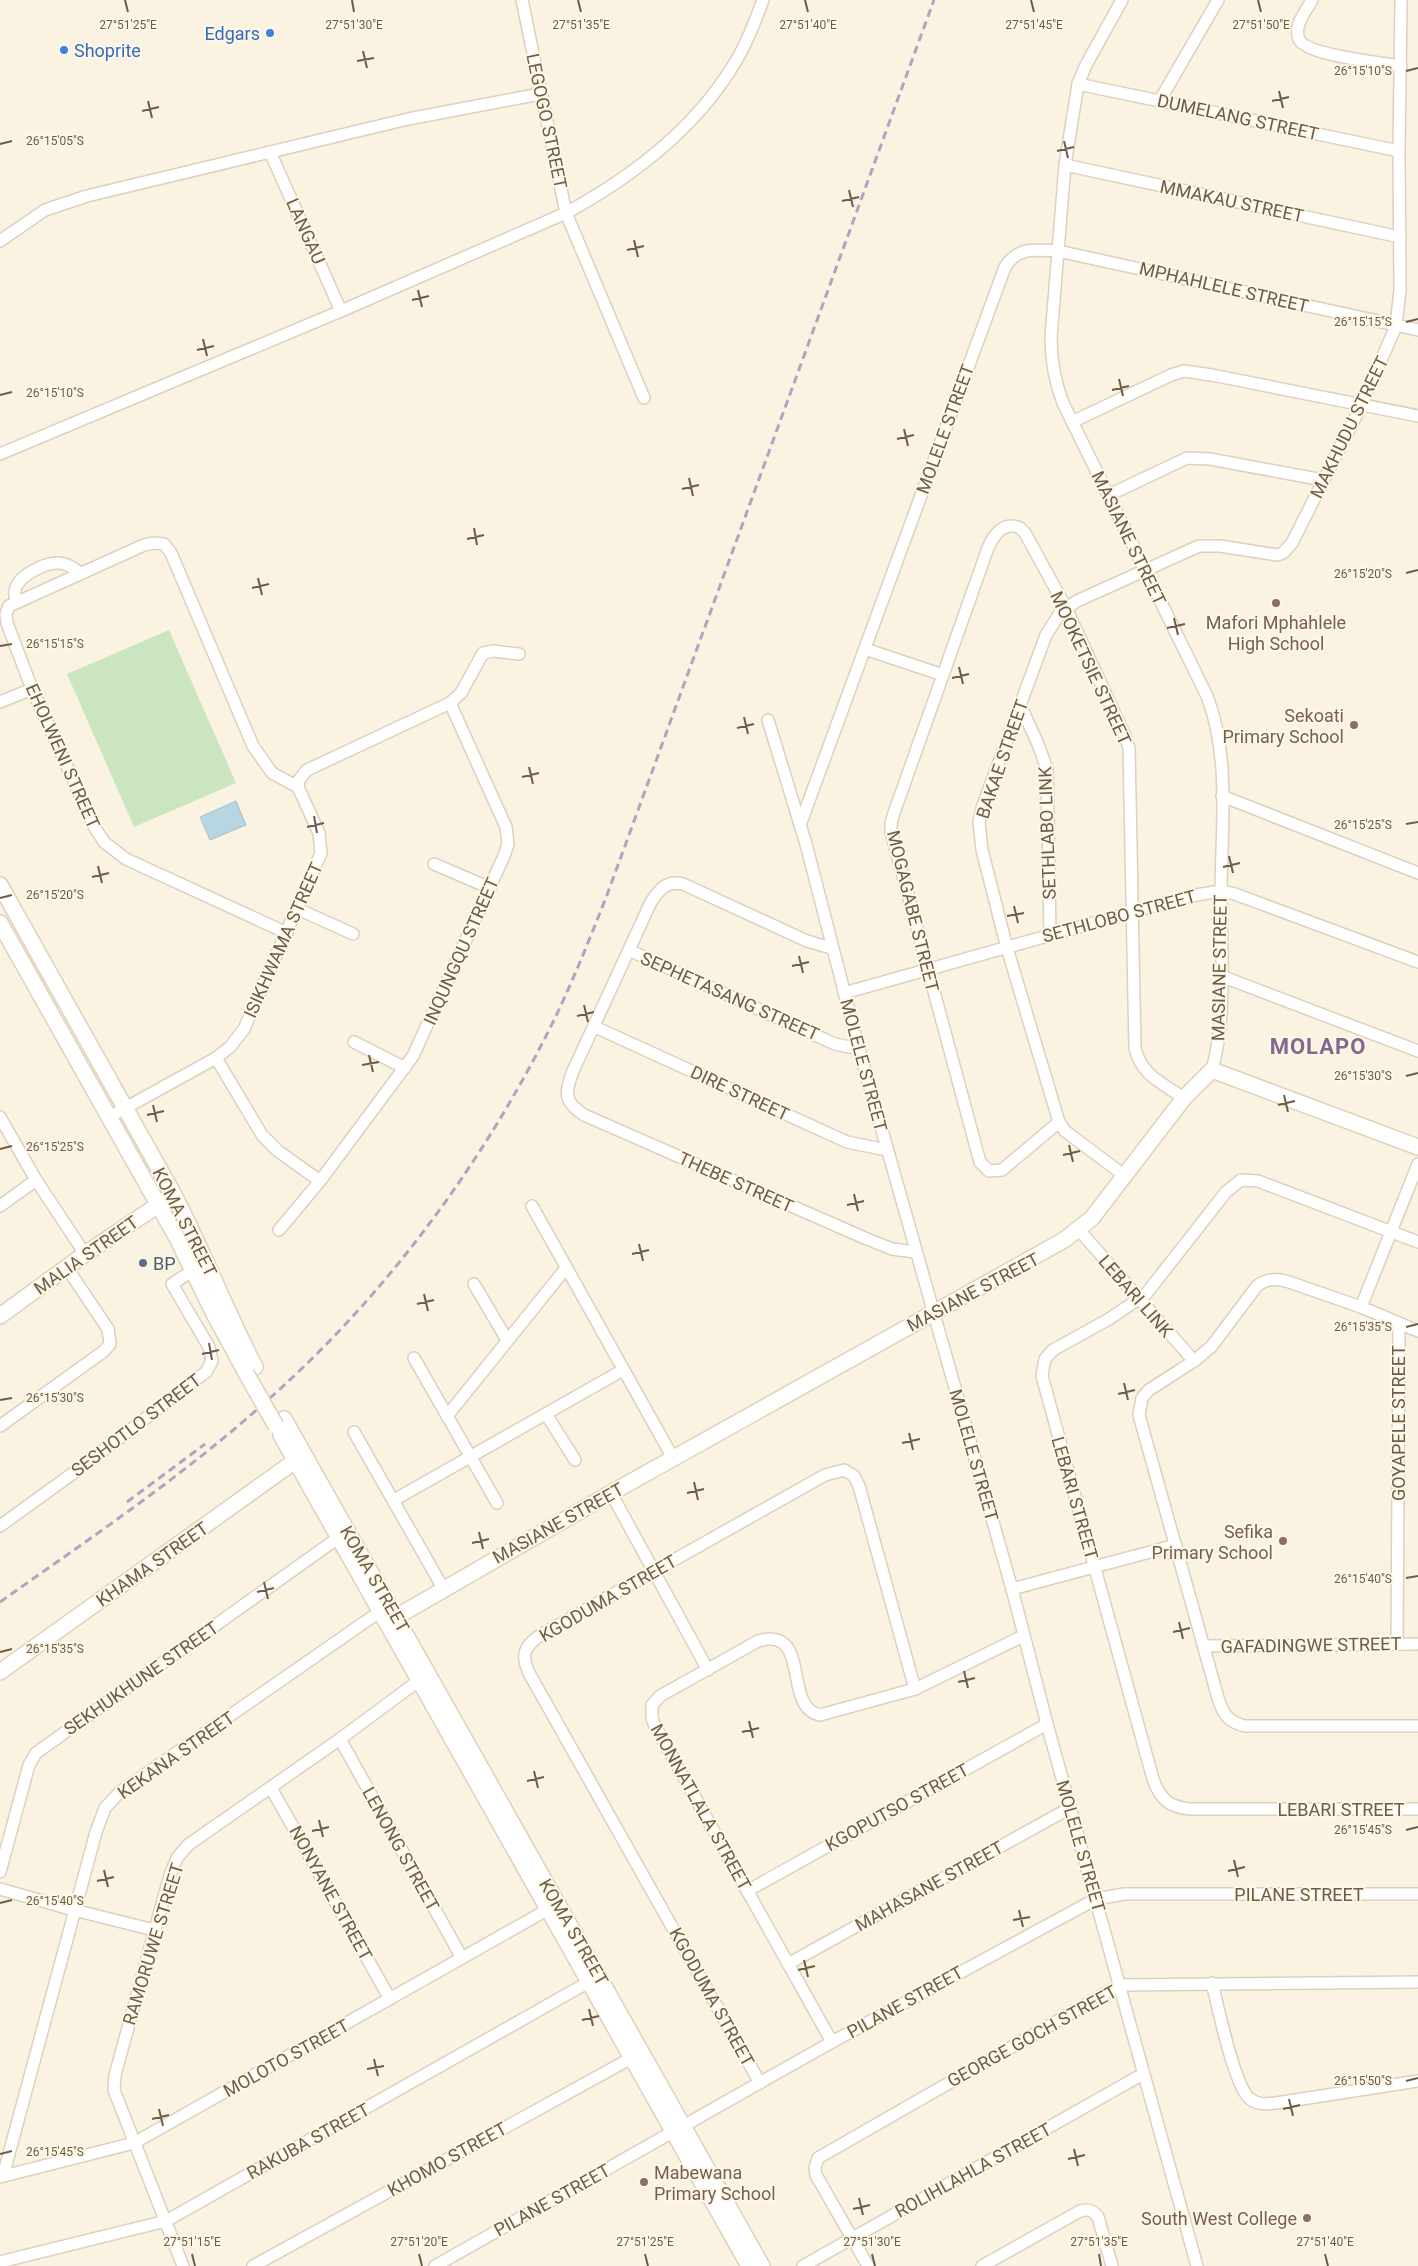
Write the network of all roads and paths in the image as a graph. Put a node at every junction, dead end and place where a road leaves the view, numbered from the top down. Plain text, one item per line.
1 (522, 0) edge
2 (763, 0) edge
3 (1122, 0) edge
4 (1218, 0) edge
5 (1312, 0) edge
6 (1401, 0) edge
7 (1400, 66) junction
8 (1078, 84) junction
9 (540, 94) junction
10 (1160, 100) junction
11 (1399, 151) junction
12 (270, 152) junction
13 (1065, 164) junction
14 (566, 213) junction
15 (1400, 236) junction
16 (0, 241) edge
17 (1058, 251) junction
18 (341, 311) junction
19 (1396, 326) junction
20 (1418, 330) edge
21 (644, 398) dead end
22 (1362, 404) junction
23 (1418, 416) edge
24 (1072, 422) junction
25 (0, 454) edge
26 (1323, 480) junction
27 (1109, 495) junction
28 (1015, 526) joint
29 (1145, 571) junction
30 (81, 574) junction
31 (16, 602) junction
32 (1066, 608) junction
33 (865, 649) junction
34 (519, 654) dead end
35 (943, 675) junction
36 (32, 689) junction
37 (0, 702) edge
38 (450, 703) junction
39 (1021, 707) junction
40 (768, 720) dead end
41 (298, 787) junction
42 (1222, 796) junction
43 (800, 825) junction
44 (434, 864) dead end
45 (1418, 873) edge
46 (0, 885) edge
47 (490, 888) junction
48 (1221, 891) junction
49 (298, 909) junction
50 (1131, 913) junction
51 (0, 923) edge
52 (287, 933) junction
53 (353, 934) dead end
54 (1050, 935) junction
55 (831, 948) junction
56 (1007, 948) junction
57 (631, 950) junction
58 (1418, 962) edge
59 (928, 970) junction
60 (1221, 976) junction
61 (844, 993) junction
62 (595, 1027) junction
63 (354, 1042) dead end
64 (859, 1049) junction
65 (1418, 1050) edge
66 (216, 1058) junction
67 (405, 1068) junction
68 (1212, 1070) junction
69 (1184, 1098) junction
70 (124, 1108) junction
71 (109, 1117) junction
72 (0, 1118) edge
73 (1059, 1122) junction
74 (1418, 1147) edge
75 (887, 1150) junction
76 (1418, 1164) edge
77 (1124, 1176) junction
78 (36, 1180) junction
79 (320, 1181) junction
80 (174, 1195) junction
81 (158, 1204) junction
82 (0, 1206) edge
83 (532, 1206) dead end
84 (279, 1230) dead end
85 (1079, 1230) junction
86 (1390, 1230) junction
87 (1418, 1242) edge
88 (916, 1252) junction
89 (85, 1254) junction
90 (200, 1266) junction
91 (67, 1268) junction
92 (566, 1268) junction
93 (474, 1284) dead end
94 (1139, 1300) junction
95 (1361, 1307) junction
96 (934, 1314) junction
97 (0, 1316) edge
98 (1399, 1323) junction
99 (1418, 1330) edge
100 (507, 1340) junction
101 (414, 1358) dead end
102 (1194, 1361) junction
103 (623, 1370) junction
104 (546, 1414) junction
105 (447, 1416) junction
106 (0, 1426) edge
107 (354, 1432) dead end
108 (300, 1458) junction
109 (470, 1458) junction
110 (673, 1458) junction
111 (575, 1460) dead end
112 (611, 1493) junction
113 (394, 1500) junction
114 (496, 1503) dead end
115 (0, 1526) edge
116 (343, 1534) junction
117 (1176, 1545) junction
118 (1095, 1567) junction
119 (653, 1572) junction
120 (443, 1588) junction
121 (1012, 1590) junction
122 (388, 1614) junction
123 (1023, 1636) junction
124 (1397, 1644) junction
125 (1418, 1644) edge
126 (1205, 1646) junction
127 (708, 1670) junction
128 (0, 1672) edge
129 (424, 1678) junction
130 (915, 1688) junction
131 (1047, 1724) junction
132 (1418, 1726) edge
133 (340, 1739) junction
134 (271, 1788) junction
135 (1070, 1808) junction
136 (1418, 1809) edge
137 (0, 1872) edge
138 (0, 1889) edge
139 (746, 1891) junction
140 (1418, 1894) edge
141 (1096, 1899) junction
142 (553, 1907) junction
143 (74, 1910) junction
144 (154, 1930) junction
145 (462, 1958) junction
146 (788, 1964) junction
147 (594, 1979) junction
148 (1418, 1982) edge
149 (1212, 1983) junction
150 (1120, 1985) junction
151 (390, 1999) junction
152 (832, 2042) junction
153 (637, 2055) junction
154 (1143, 2074) junction
155 (1418, 2081) edge
156 (760, 2083) junction
157 (679, 2130) junction
158 (134, 2143) junction
159 (2, 2177) edge
160 (166, 2221) junction
161 (852, 2238) junction
162 (0, 2262) edge
163 (183, 2266) edge
164 (253, 2266) edge
165 (435, 2266) edge
166 (749, 2266) edge
167 (762, 2266) edge
168 (803, 2266) edge
169 (868, 2266) edge
170 (982, 2266) edge
171 (1112, 2266) edge
172 (1197, 2266) edge

1 - 9 street, LEGOGO STREET
2 - 14 street
3 - 8 street, MASIANE STREET
4 - 10 street
5 - 7 street
6 - 7 street, MAKHUDU STREET
7 - 11 street, MAKHUDU STREET
8 - 10 street, DUMELANG STREET
8 - 13 street, MASIANE STREET
9 - 12 street
9 - 14 street, LEGOGO STREET
10 - 11 street, DUMELANG STREET
11 - 15 street, MAKHUDU STREET
12 - 16 street
12 - 18 street, LANGAU
13 - 15 street, MMAKAU STREET
13 - 17 street, MASIANE STREET
14 - 18 street
14 - 21 street, LEGOGO STREET
15 - 19 street, MAKHUDU STREET
17 - 19 street, MPHAHLELE STREET
17 - 24 street, MASIANE STREET
17 - 33 street, MOLELE STREET
18 - 25 street
19 - 20 street, MPHAHLELE STREET
19 - 22 street, MAKHUDU STREET
22 - 23 street
22 - 24 street
22 - 26 street, MAKHUDU STREET
24 - 27 street, MASIANE STREET
26 - 27 street
26 - 29 street, MAKHUDU STREET
27 - 29 street, MASIANE STREET
28 - 32 street, MOOKETSIE STREET
28 - 35 street, MOGAGABE STREET
29 - 32 street, BAKAE STREET
29 - 42 street, MASIANE STREET
30 - 31 street
30 - 31 street
30 - 41 street
31 - 36 street, EHOLWENI STREET
32 - 39 street, BAKAE STREET
32 - 50 street, MOOKETSIE STREET
33 - 35 street
33 - 43 street, MOLELE STREET
34 - 38 street
35 - 59 street, MOGAGABE STREET
36 - 37 street
36 - 52 street, EHOLWENI STREET
38 - 41 street
38 - 47 street, INQUNGQU STREET
39 - 54 street, SETHLABO LINK
39 - 56 street, BAKAE STREET
40 - 43 street
41 - 49 street, ISIKHWAMA STREET
42 - 45 street
42 - 48 street, MASIANE STREET
43 - 55 street, MOLELE STREET
44 - 47 street
46 - 70 main road, KOMA STREET
47 - 67 street, INQUNGQU STREET
48 - 50 street, SETHLOBO STREET
48 - 58 street, SETHLOBO STREET
48 - 60 street, MASIANE STREET
49 - 52 street, ISIKHWAMA STREET
49 - 53 street
50 - 54 street, SETHLOBO STREET
50 - 69 street, MOOKETSIE STREET
51 - 71 main road, KOMA STREET
52 - 66 street, ISIKHWAMA STREET
54 - 56 street, SETHLOBO STREET
55 - 57 street
55 - 61 street, MOLELE STREET
56 - 59 street, SETHLOBO STREET
56 - 73 street, BAKAE STREET
57 - 62 street
57 - 64 street, SEPHETASANG STREET
59 - 61 street, SETHLOBO STREET
59 - 73 street, MOGAGABE STREET
60 - 65 street
60 - 68 street, MASIANE STREET
61 - 64 street, MOLELE STREET
62 - 75 street, DIRE STREET
62 - 88 street, THEBE STREET
63 - 67 street
64 - 75 street, MOLELE STREET
66 - 70 street, ISIKHWAMA STREET
66 - 79 street
67 - 79 street, INQUNGQU STREET
68 - 69 main road, MASIANE STREET
68 - 74 main road
69 - 77 main road, MASIANE STREET
70 - 71 street, ISIKHWAMA STREET
70 - 80 main road, KOMA STREET
71 - 81 main road, KOMA STREET
72 - 78 street
73 - 77 street, BAKAE STREET
75 - 88 street, MOLELE STREET
76 - 86 street
77 - 85 main road, MASIANE STREET
78 - 82 street
78 - 89 street
79 - 84 street, INQUNGQU STREET
80 - 81 main road, MALIA STREET
80 - 90 main road, KOMA STREET
81 - 89 main road, MALIA STREET
81 - 90 main road, KOMA STREET
83 - 92 street
85 - 94 street, LEBARI LINK
85 - 96 main road, MASIANE STREET
86 - 87 street, LEBARI STREET
86 - 94 street, LEBARI STREET
86 - 95 street
88 - 96 street, MOLELE STREET
89 - 91 main road, MALIA STREET
90 - 108 main road, KOMA STREET
90 - 115 street, SESHOTLO STREET
91 - 97 main road, MALIA STREET
91 - 106 street
92 - 100 street
92 - 103 street
93 - 100 street
94 - 102 street, LEBARI LINK
94 - 118 street, LEBARI STREET
95 - 98 street, GOYAPELE STREET
95 - 102 street, GOYAPELE STREET
96 - 110 main road, MASIANE STREET
96 - 121 street, MOLELE STREET
98 - 99 street
98 - 124 street, GOYAPELE STREET
100 - 105 street
101 - 105 street
102 - 117 street, GOYAPELE STREET
103 - 104 street
103 - 110 street
104 - 109 street
104 - 111 street
105 - 109 street
107 - 113 street
108 - 116 main road, KOMA STREET
108 - 128 main road, KHAMA STREET
109 - 113 street
109 - 114 street
110 - 112 main road, MASIANE STREET
112 - 119 street
112 - 120 main road, MASIANE STREET
113 - 120 street
116 - 122 main road, KOMA STREET
116 - 137 street, SEKHUKHUNE STREET
117 - 118 street
117 - 126 street, GOYAPELE STREET
118 - 121 street
118 - 136 street, LEBARI STREET
119 - 127 street
119 - 130 street, KGODUMA STREET
119 - 156 street, KGODUMA STREET
120 - 122 main road, MASIANE STREET
121 - 123 street, MOLELE STREET
122 - 129 main road, KOMA STREET
122 - 143 street, KEKANA STREET
123 - 130 street, MONNATLALA STREET
123 - 131 street, MOLELE STREET
124 - 125 street, GAFADINGWE STREET
124 - 126 street, GAFADINGWE STREET
126 - 132 street, GOYAPELE STREET
127 - 130 street, MONNATLALA STREET
127 - 139 street, MONNATLALA STREET
129 - 133 street, RAMORUWE STREET
129 - 142 main road, KOMA STREET
131 - 135 street, MOLELE STREET
131 - 139 street, KGOPUTSO STREET
133 - 134 street, RAMORUWE STREET
133 - 145 street, LENONG STREET
134 - 144 street, RAMORUWE STREET
134 - 151 street, NONYANE STREET
135 - 141 street, MOLELE STREET
135 - 146 street, MAHASANE STREET
138 - 143 street
139 - 146 street, MONNATLALA STREET
140 - 141 street, PILANE STREET
141 - 150 street, MOLELE STREET
141 - 152 street, PILANE STREET
142 - 145 street, MOLOTO STREET
142 - 147 main road, KOMA STREET
143 - 144 street
143 - 159 street, KEKANA STREET
144 - 158 street, RAMORUWE STREET
145 - 151 street, MOLOTO STREET
146 - 152 street, MONNATLALA STREET
147 - 153 main road, KOMA STREET
147 - 160 street, RAKUBA STREET
148 - 149 street, GEORGE GOCH STREET
149 - 150 street, GEORGE GOCH STREET
149 - 155 street
150 - 154 street, MOLELE STREET
150 - 161 street, GEORGE GOCH STREET
151 - 158 street, MOLOTO STREET
152 - 156 street, PILANE STREET
153 - 157 main road, KOMA STREET
153 - 164 street, KHOMO STREET
154 - 161 street, ROLIHLAHLA STREET
154 - 172 street, MOLELE STREET
156 - 157 street, PILANE STREET
157 - 165 street, PILANE STREET
157 - 166 main road, KOMA STREET
157 - 167 main road, KOMA STREET
158 - 159 street, MOLOTO STREET
158 - 160 street, RAMORUWE STREET
160 - 162 street, RAKUBA STREET
160 - 163 street, RAMORUWE STREET
161 - 168 street, ROLIHLAHLA STREET
161 - 169 street, GEORGE GOCH STREET
170 - 171 street

